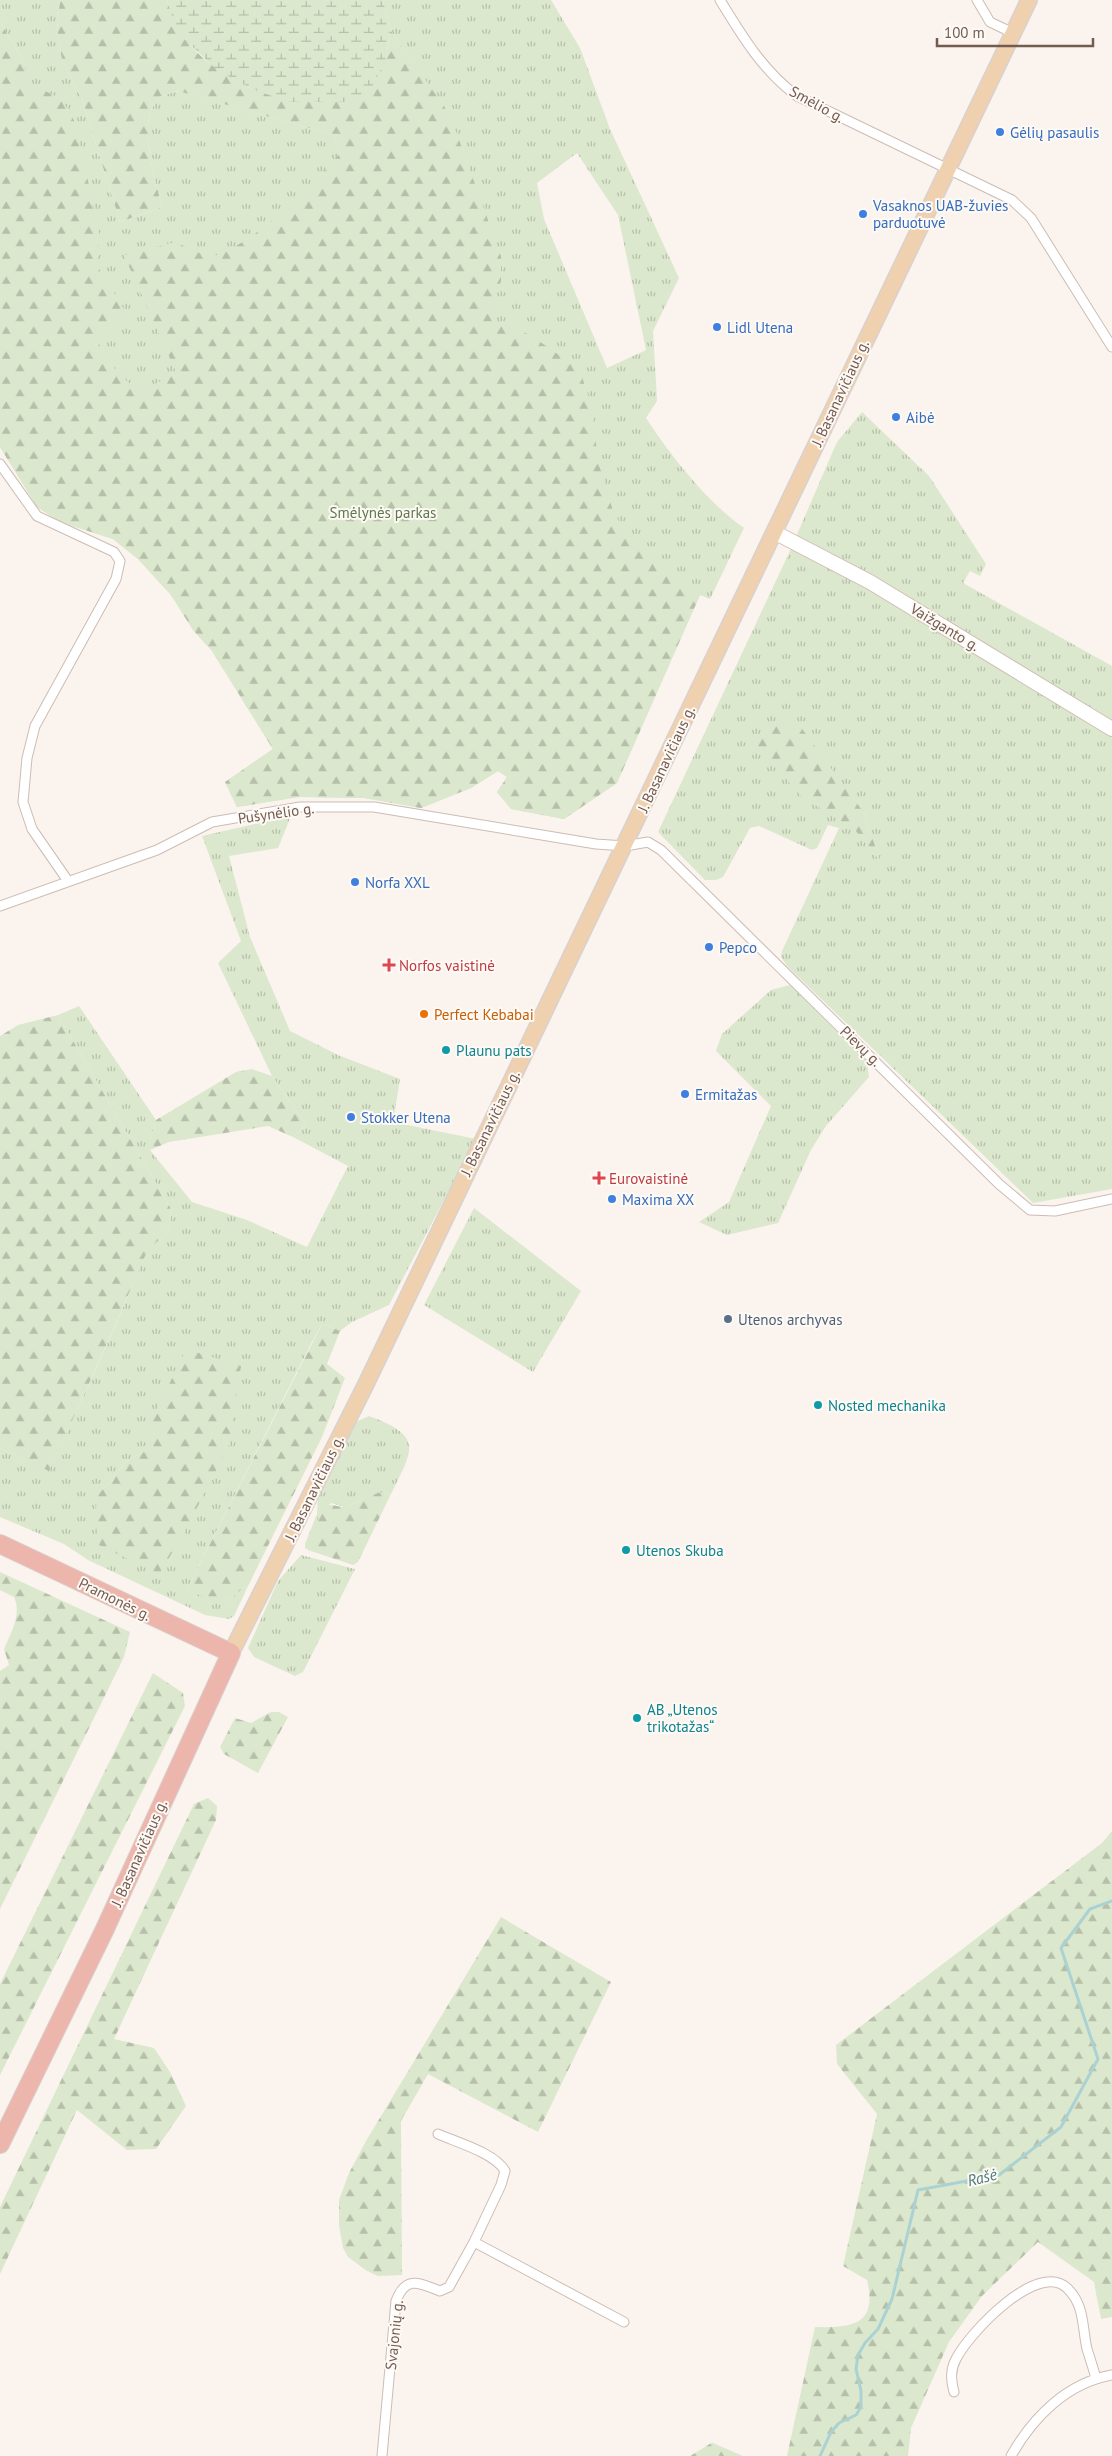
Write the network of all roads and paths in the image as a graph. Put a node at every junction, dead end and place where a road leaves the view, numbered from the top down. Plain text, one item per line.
1 (720, 0) edge
2 (977, 0) edge
3 (1029, 0) edge
4 (1013, 33) junction
5 (946, 169) junction
6 (1112, 348) edge
7 (0, 464) edge
8 (774, 532) junction
9 (1112, 729) edge
10 (625, 846) junction
11 (68, 881) junction
12 (0, 906) edge
13 (1112, 1199) edge
14 (0, 1544) edge
15 (231, 1653) junction
16 (438, 2134) dead end
17 (1, 2141) edge
18 (474, 2242) junction
19 (624, 2322) dead end
20 (1112, 2375) edge
21 (1096, 2378) junction
22 (954, 2392) dead end
23 (382, 2456) edge
24 (1011, 2456) edge

1 - 5 street, Smėlio g.
2 - 4 street
3 - 4 main road, J. Basanavičiaus g.
4 - 5 main road, J. Basanavičiaus g.
5 - 6 street, Smėlio g.
5 - 8 main road, J. Basanavičiaus g.
7 - 11 street
8 - 9 main road, Vaižganto g.
8 - 10 main road, J. Basanavičiaus g.
10 - 11 street, Pušynėlio g.
10 - 13 street, Pievų g.
10 - 15 main road, J. Basanavičiaus g.
11 - 12 street, Pušynėlio g.
14 - 15 highway, Pramonės g.
15 - 17 highway, J. Basanavičiaus g.
16 - 18 street, Svajonių g.
18 - 19 street
18 - 23 street, Svajonių g.
20 - 21 street
21 - 22 street
21 - 24 street

